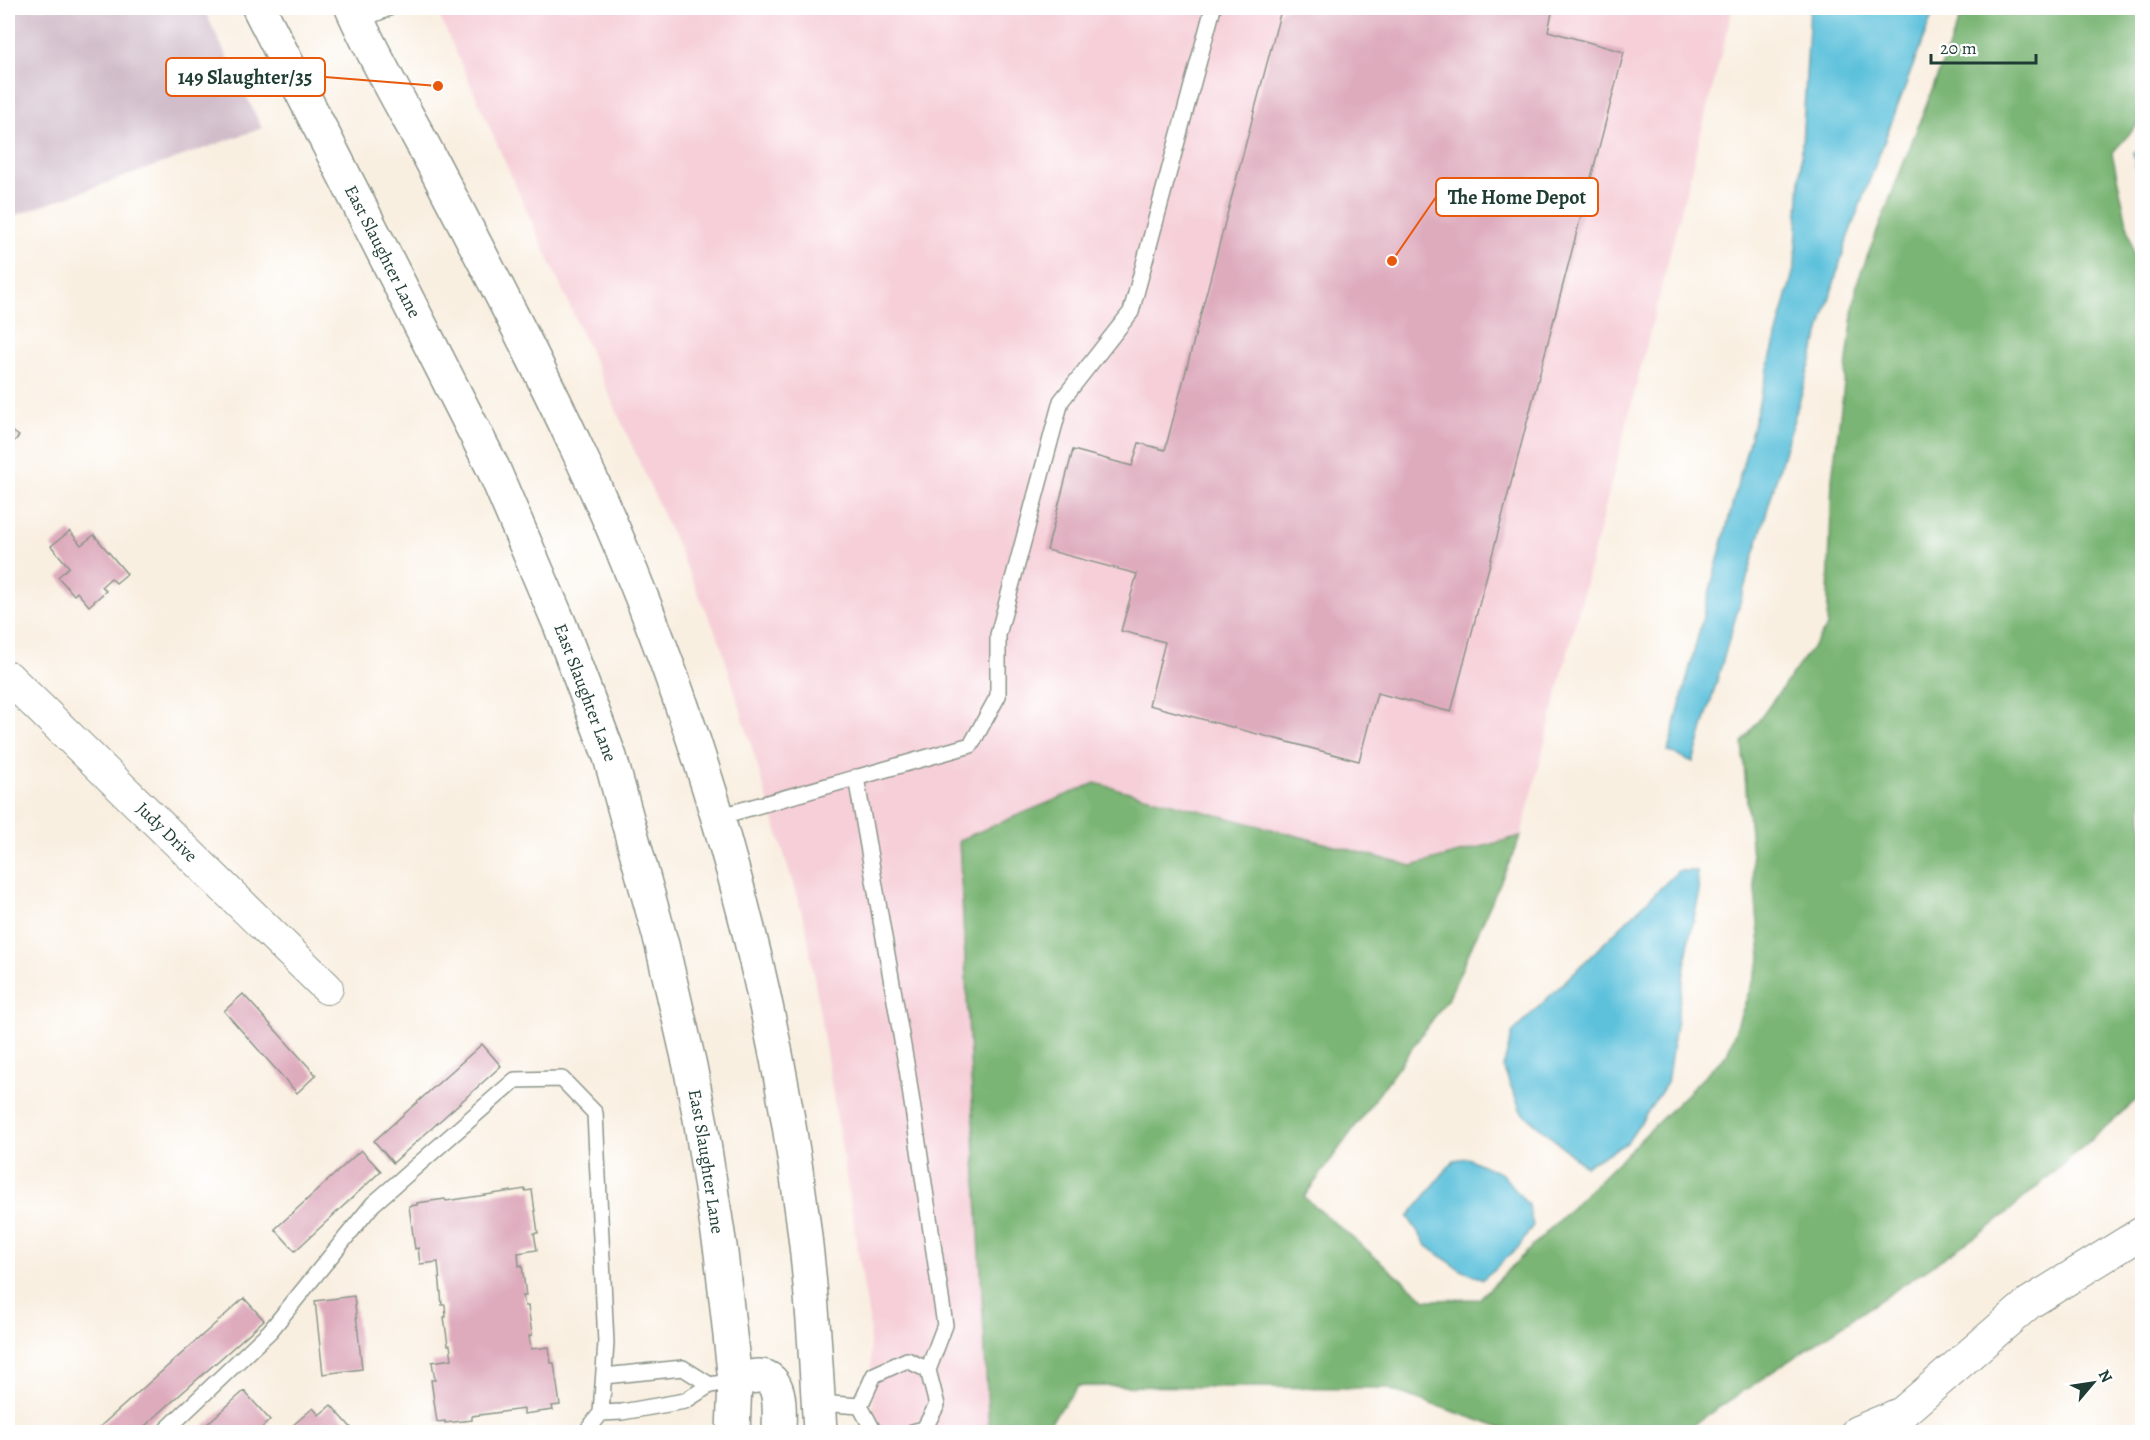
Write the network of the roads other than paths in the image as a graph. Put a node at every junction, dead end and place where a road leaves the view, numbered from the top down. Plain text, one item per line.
1 (259, 8) edge
2 (388, 8) edge
3 (1213, 8) edge
4 (355, 14) edge
5 (8, 677) edge
6 (856, 777) junction
7 (718, 817) junction
8 (327, 988) dead end
9 (2142, 1233) edge
10 (928, 1370) junction
11 (604, 1376) junction
12 (722, 1383) junction
13 (860, 1406) junction
14 (601, 1413) junction
15 (819, 1418) edge
16 (164, 1432) edge
17 (586, 1432) edge
18 (733, 1432) edge
19 (779, 1432) edge
20 (874, 1432) edge
21 (912, 1432) edge
22 (1857, 1432) edge

1 - 12 main road, East Slaughter Lane
2 - 4 lane
3 - 6 lane
4 - 7 main road
5 - 8 street, Judy Drive
6 - 7 lane
6 - 10 lane
7 - 15 main road
9 - 22 street
10 - 13 lane
10 - 21 lane
11 - 12 lane
11 - 14 lane
11 - 16 lane
12 - 14 lane
12 - 18 main road, East Slaughter Lane
12 - 19 main road
13 - 15 lane
13 - 20 lane
14 - 17 lane

